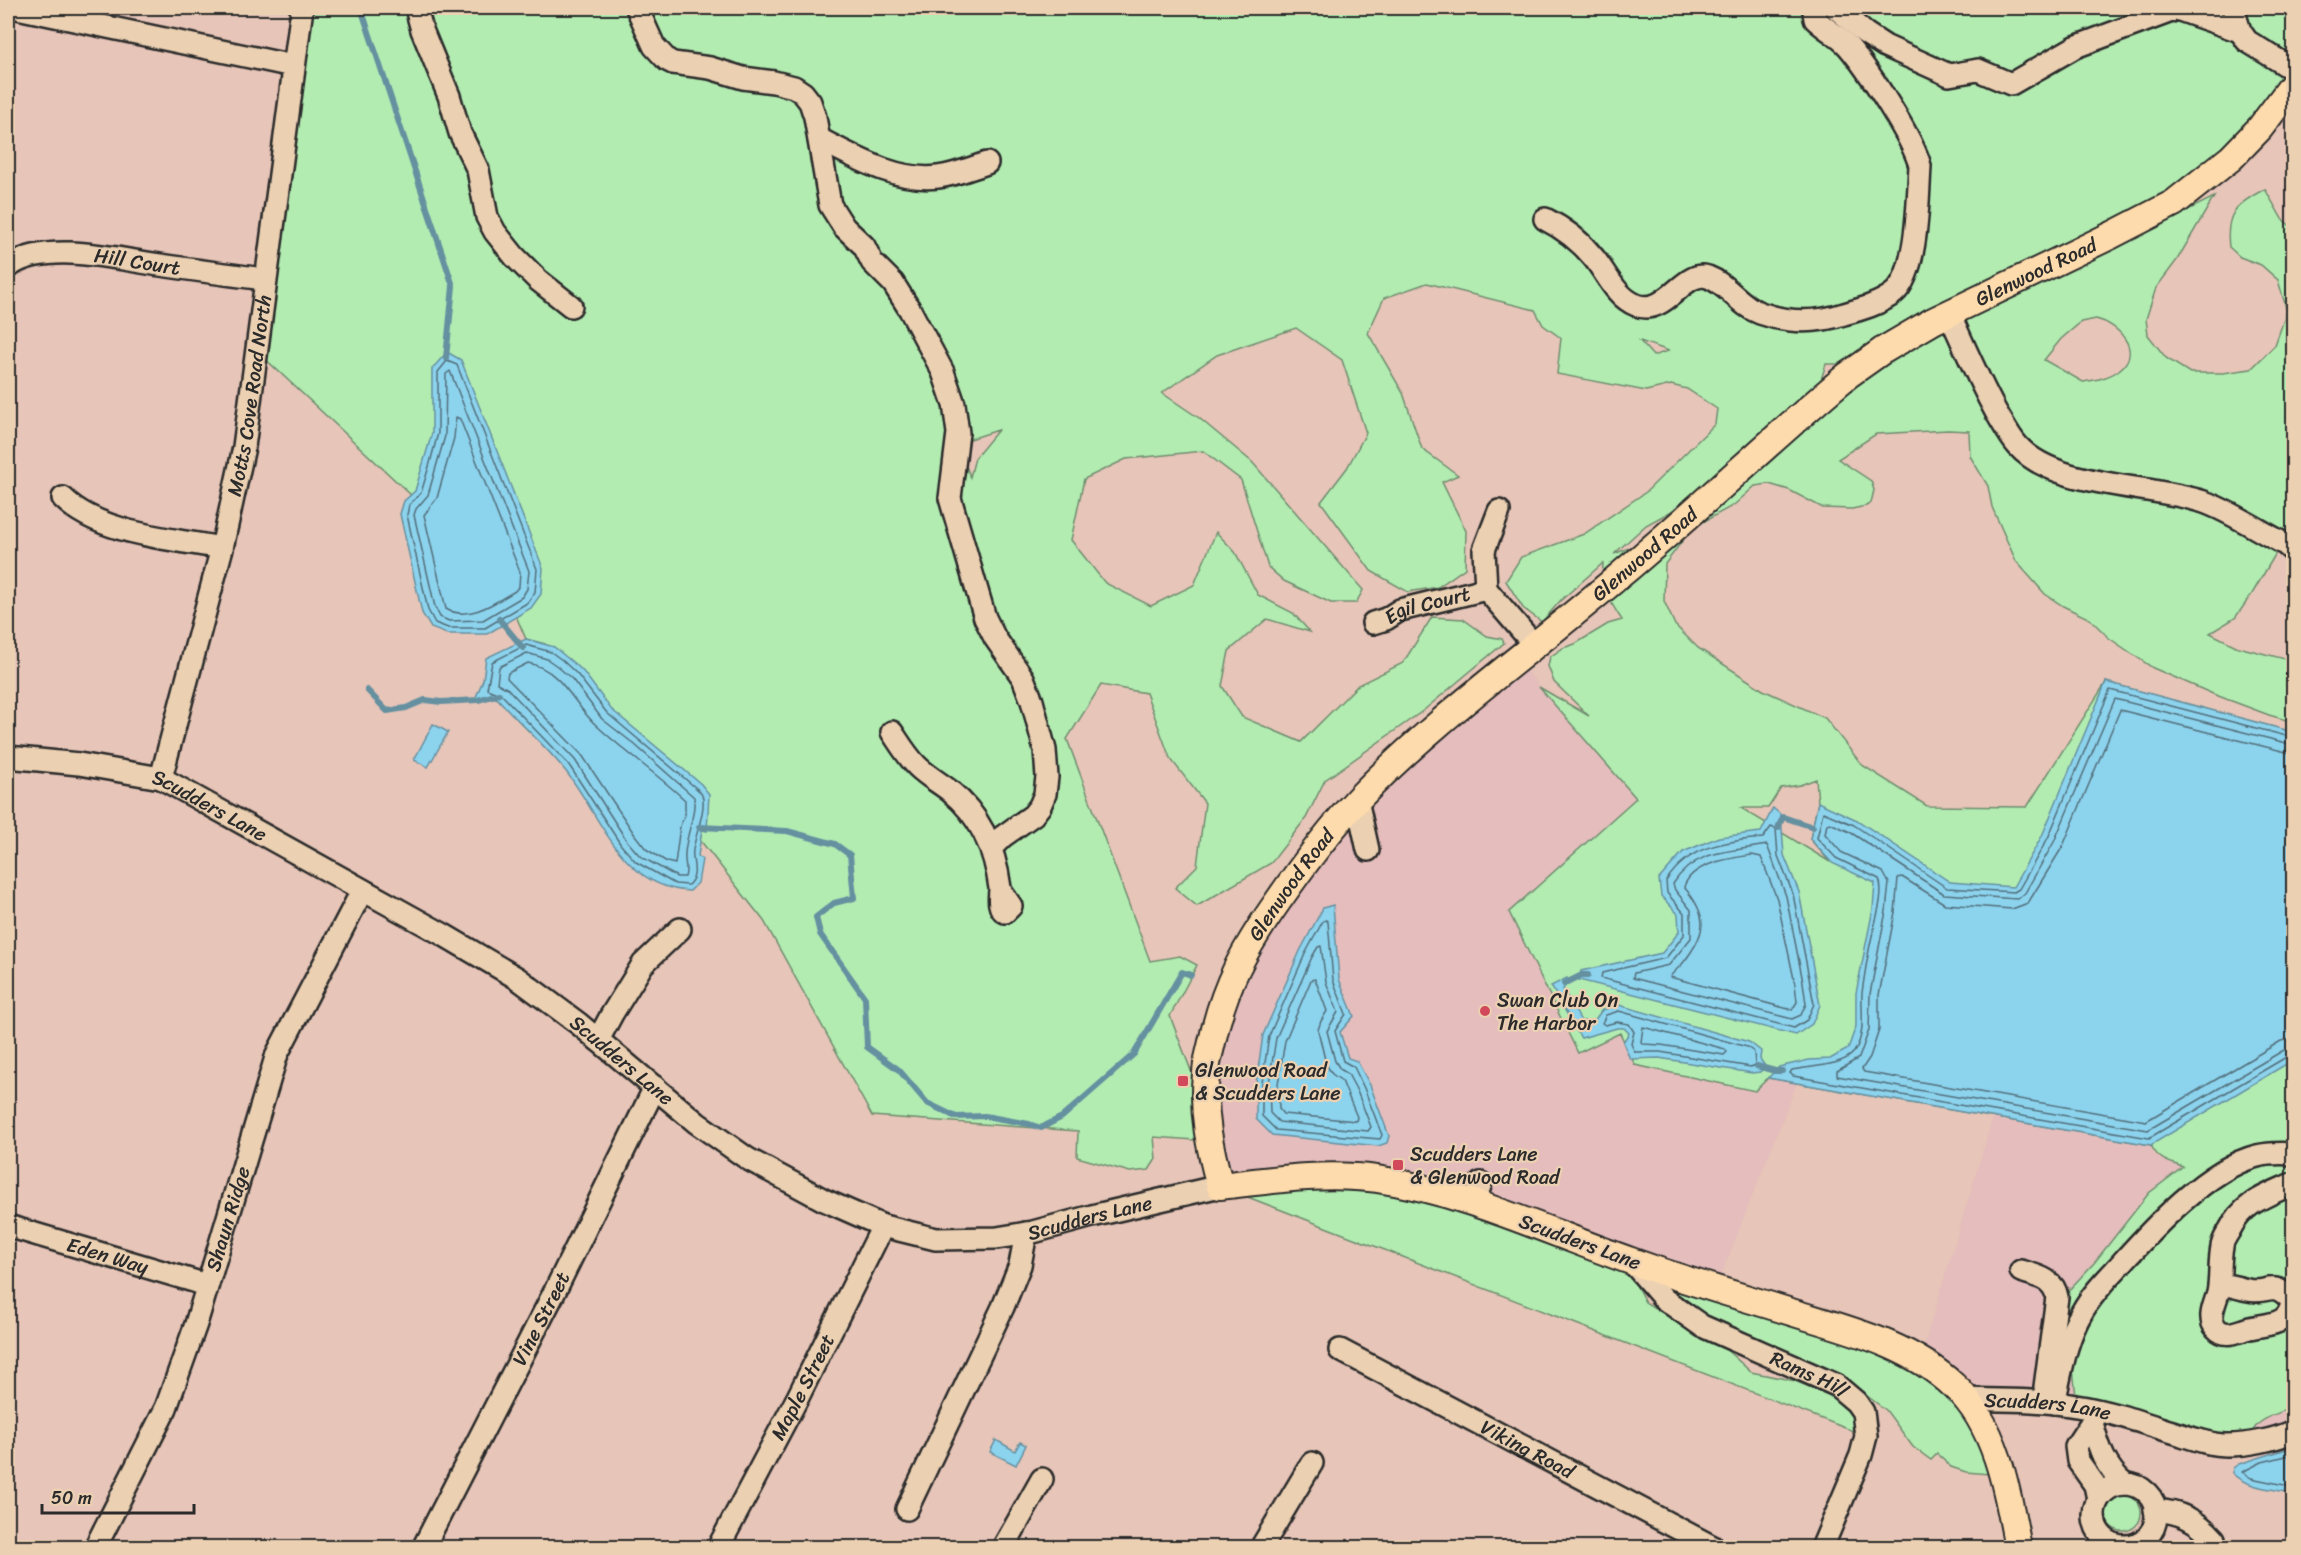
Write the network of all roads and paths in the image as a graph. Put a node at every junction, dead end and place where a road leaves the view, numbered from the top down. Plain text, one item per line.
1 (17, 8) edge
2 (302, 8) edge
3 (416, 8) edge
4 (637, 8) edge
5 (1818, 8) edge
6 (1836, 8) edge
7 (2175, 8) edge
8 (2233, 8) edge
9 (2240, 31) junction
10 (293, 66) junction
11 (2294, 70) edge
12 (2294, 83) edge
13 (819, 139) junction
14 (987, 163) dead end
15 (1545, 219) dead end
16 (11, 265) dead end
17 (265, 279) junction
18 (571, 306) dead end
19 (1949, 313) junction
20 (63, 498) dead end
21 (1499, 510) dead end
22 (222, 548) junction
23 (2294, 552) edge
24 (1485, 589) junction
25 (1372, 623) dead end
26 (1535, 646) junction
27 (892, 732) dead end
28 (8, 757) edge
29 (161, 778) junction
30 (1357, 800) junction
31 (991, 848) junction
32 (1368, 850) dead end
33 (1000, 890) dead end
34 (362, 891) junction
35 (680, 929) dead end
36 (598, 1040) junction
37 (655, 1087) junction
38 (2294, 1154) edge
39 (2294, 1184) edge
40 (1220, 1186) junction
41 (8, 1226) edge
42 (883, 1226) junction
43 (1026, 1233) junction
44 (1632, 1262) junction
45 (2021, 1271) dead end
46 (207, 1285) junction
47 (2219, 1285) dead end
48 (1340, 1350) dead end
49 (1966, 1399) junction
50 (2049, 1403) junction
51 (2096, 1417) junction
52 (2294, 1431) edge
53 (1312, 1463) dead end
54 (1042, 1479) dead end
55 (2125, 1484) junction
56 (2098, 1499) junction
57 (907, 1509) dead end
58 (2155, 1510) junction
59 (2214, 1539) dead end
60 (94, 1548) edge
61 (423, 1548) edge
62 (718, 1548) edge
63 (1003, 1548) edge
64 (1261, 1548) edge
65 (1715, 1548) edge
66 (1822, 1548) edge
67 (2018, 1548) edge

1 - 10 street
2 - 10 street, Motts Cove Road North
3 - 18 street
4 - 13 street
5 - 15 street
6 - 7 street
7 - 9 street
8 - 9 street
9 - 11 street
10 - 17 street, Motts Cove Road North
12 - 19 main road, Glenwood Road
13 - 14 street
13 - 31 street
16 - 17 street, Hill Court
17 - 22 street, Motts Cove Road North
19 - 23 street
19 - 26 main road, Glenwood Road
20 - 22 street
21 - 24 street, Egil Court
22 - 29 street, Motts Cove Road North
24 - 25 street, Egil Court
24 - 26 street, Egil Court
26 - 30 main road, Glenwood Road
27 - 31 street
28 - 29 street, Scudders Lane
29 - 34 street, Scudders Lane
30 - 32 street
30 - 40 main road, Glenwood Road
31 - 33 street
34 - 36 street, Scudders Lane
34 - 46 street, Shaun Ridge
35 - 36 street
36 - 37 street, Scudders Lane
37 - 42 street, Scudders Lane
37 - 61 street, Vine Street
38 - 50 street
39 - 47 street
40 - 43 street, Scudders Lane
40 - 44 main road, Scudders Lane
41 - 46 street, Eden Way
42 - 43 street, Scudders Lane
42 - 62 street, Maple Street
43 - 57 street
44 - 49 main road, Scudders Lane
44 - 66 street, Rams Hill
45 - 50 street
46 - 60 street, Shaun Ridge
48 - 65 street, Viking Road
49 - 50 street, Scudders Lane
49 - 67 main road
50 - 51 street, Scudders Lane
51 - 52 street, Scudders Lane
51 - 55 street
51 - 56 street
53 - 64 street
54 - 63 street
55 - 56 street
55 - 58 street
56 - 58 street
58 - 59 street

